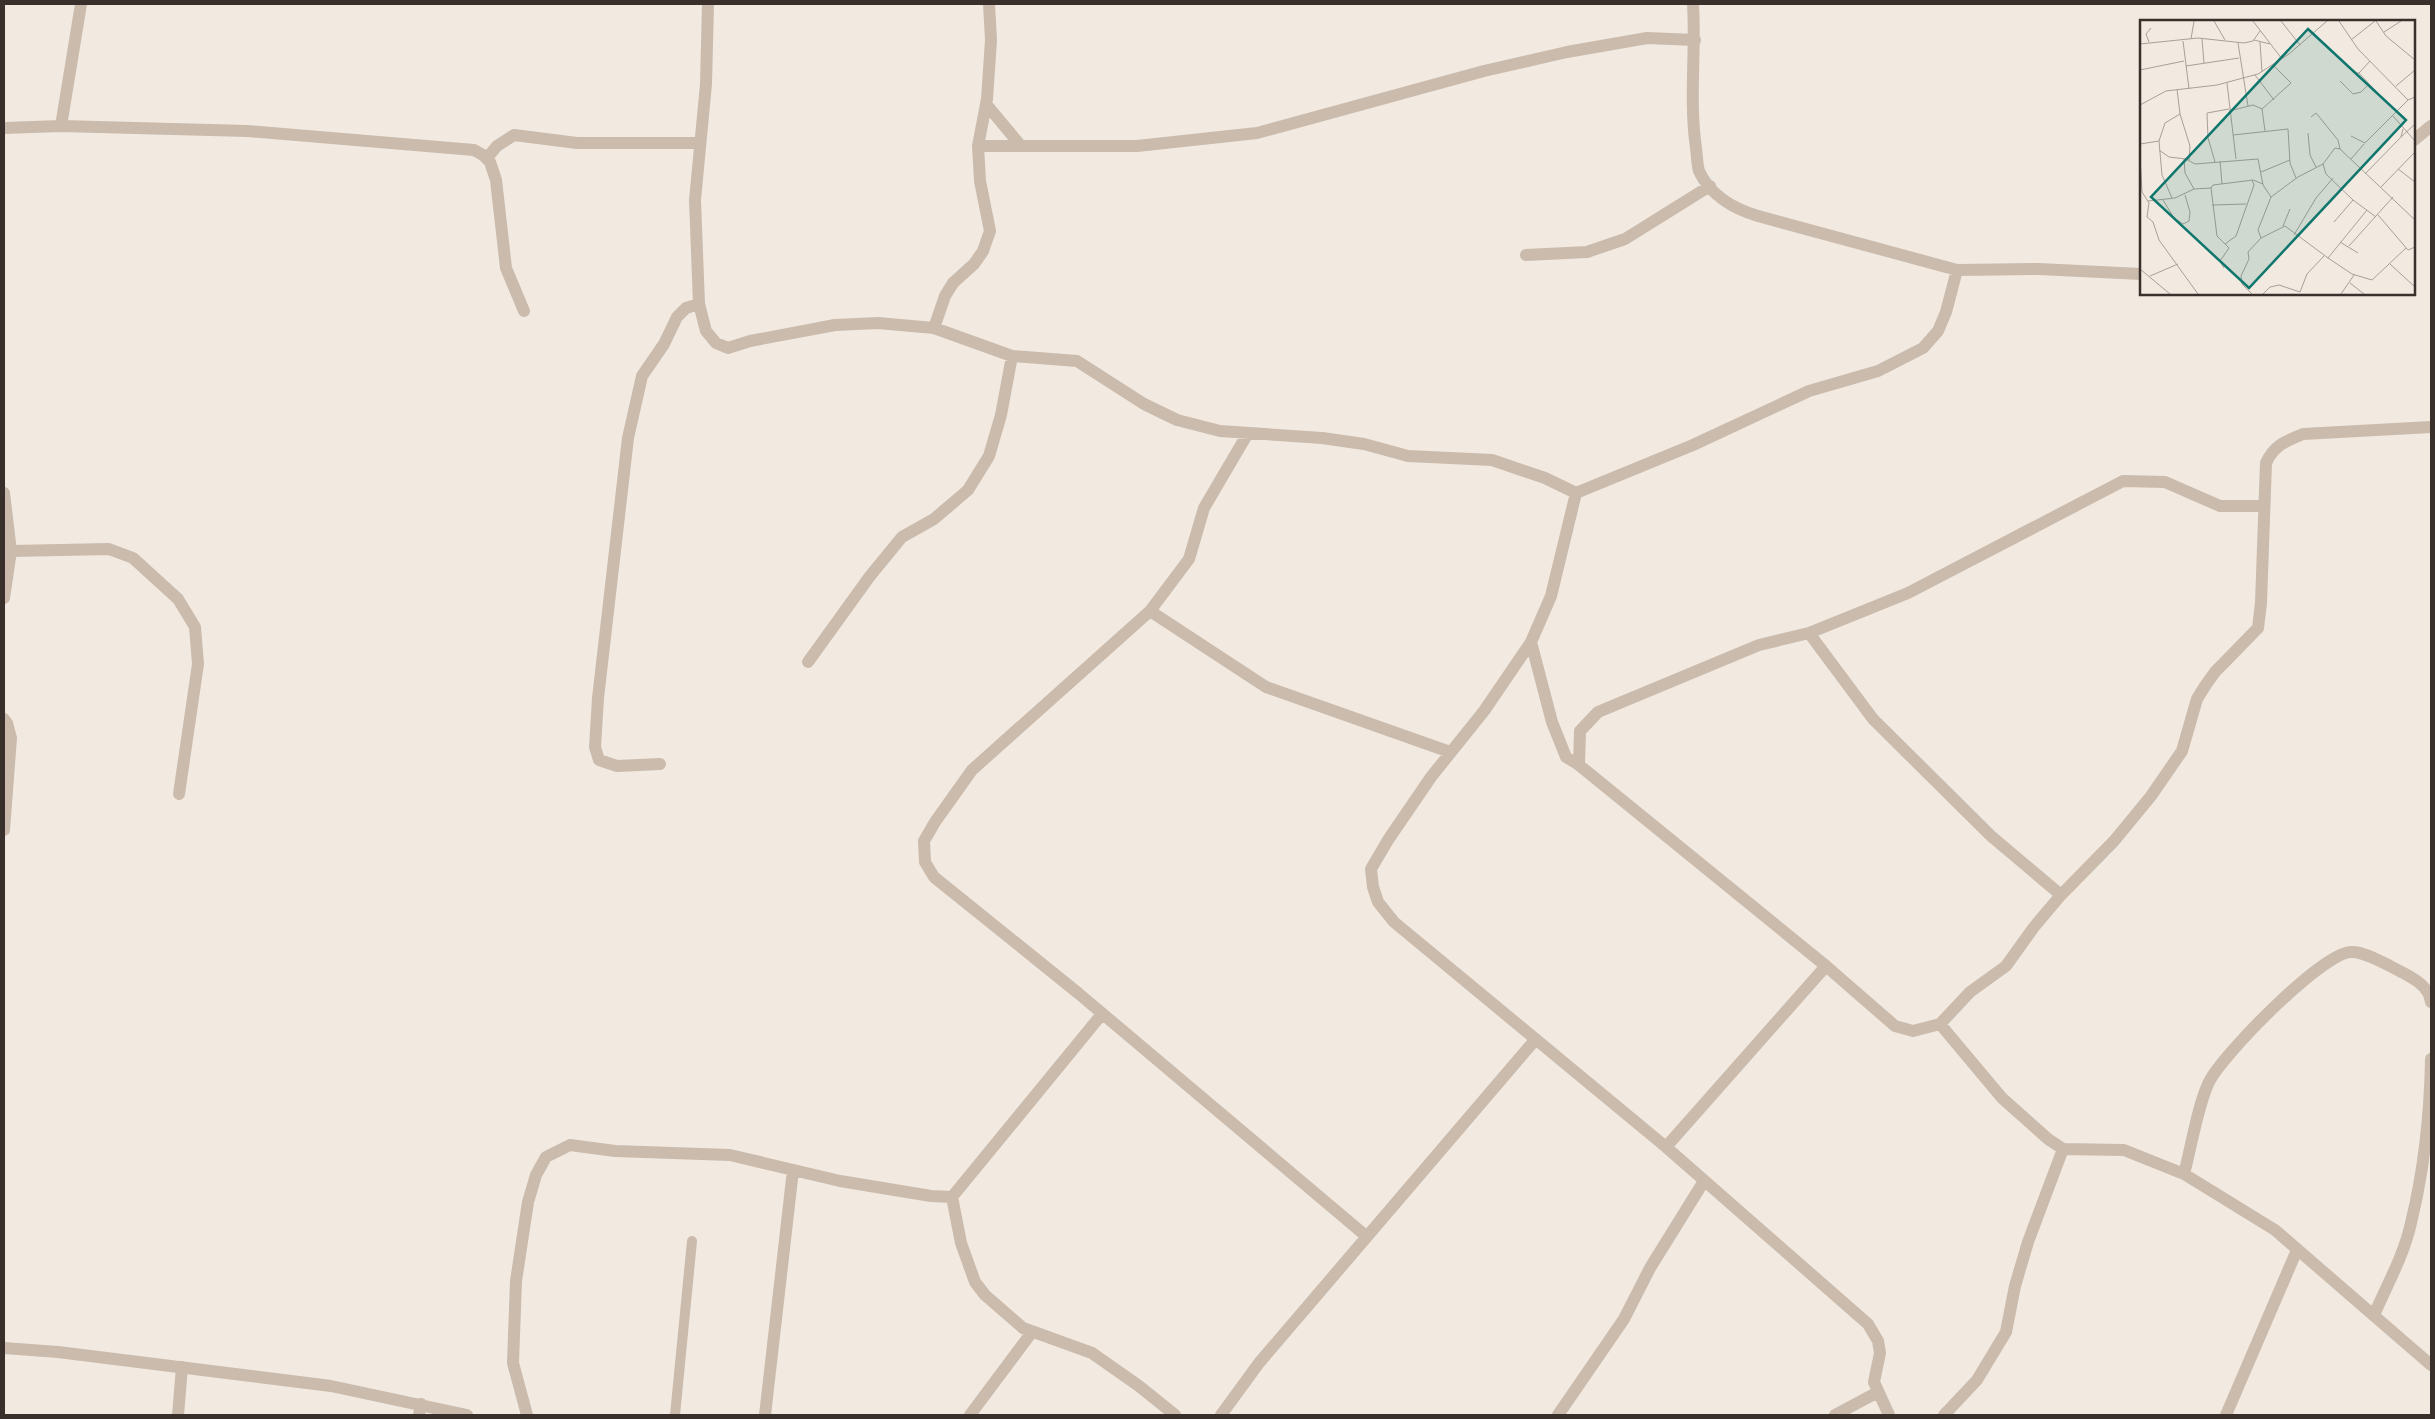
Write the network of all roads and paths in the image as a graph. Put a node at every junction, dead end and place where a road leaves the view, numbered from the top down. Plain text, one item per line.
1 (81, 4) edge
2 (708, 4) edge
3 (989, 4) edge
4 (1692, 4) edge
5 (1695, 40) junction
6 (986, 104) junction
7 (61, 126) junction
8 (2431, 126) edge
9 (4, 128) edge
10 (2415, 139) edge
11 (700, 143) junction
12 (978, 146) junction
13 (1021, 146) junction
14 (487, 158) junction
15 (1710, 186) junction
16 (1526, 255) dead end
17 (1957, 270) junction
18 (2140, 274) edge
19 (699, 304) junction
20 (524, 311) dead end
21 (934, 328) junction
22 (1012, 356) junction
23 (2431, 427) edge
24 (1248, 433) junction
25 (4, 493) edge
26 (1576, 493) junction
27 (2264, 506) junction
28 (11, 550) junction
29 (4, 598) edge
30 (1150, 610) junction
31 (1809, 633) junction
32 (1531, 642) junction
33 (808, 662) dead end
34 (4, 719) edge
35 (1450, 752) junction
36 (660, 764) dead end
37 (1579, 765) junction
38 (179, 794) dead end
39 (4, 830) edge
40 (2061, 895) junction
41 (1826, 966) junction
42 (2431, 1002) edge
43 (1102, 1014) junction
44 (1940, 1024) junction
45 (1535, 1040) junction
46 (2431, 1059) edge
47 (1666, 1147) junction
48 (2063, 1149) junction
49 (793, 1170) junction
50 (2184, 1174) junction
51 (1704, 1181) junction
52 (952, 1197) junction
53 (1366, 1236) junction
54 (692, 1242) dead end
55 (2297, 1250) junction
56 (2374, 1315) junction
57 (1032, 1332) junction
58 (4, 1348) edge
59 (2431, 1365) edge
60 (182, 1367) junction
61 (1878, 1392) junction
62 (420, 1410) edge
63 (178, 1415) edge
64 (467, 1415) edge
65 (527, 1415) edge
66 (676, 1415) edge
67 (765, 1415) edge
68 (970, 1415) edge
69 (1175, 1415) edge
70 (1221, 1415) edge
71 (1558, 1415) edge
72 (1835, 1415) edge
73 (1888, 1415) edge
74 (1944, 1415) edge
75 (2226, 1415) edge

1 - 7 street
2 - 11 street
3 - 6 street
4 - 5 street
5 - 13 street
5 - 15 street
6 - 12 street
6 - 13 street
7 - 9 street
7 - 14 street
8 - 10 street
11 - 14 street
11 - 19 street
12 - 13 street
12 - 21 street
14 - 20 street
15 - 16 street
15 - 17 street
17 - 18 street
17 - 26 street
19 - 21 street
19 - 36 street
21 - 22 street
22 - 24 street
22 - 33 street
23 - 27 street
24 - 26 street
24 - 30 street
25 - 28 street
26 - 32 street
27 - 31 street
27 - 40 street
28 - 29 street
28 - 38 street
30 - 35 street
30 - 43 street
31 - 37 street
31 - 40 street
32 - 35 street
32 - 37 street
34 - 39 street
35 - 45 street
37 - 41 street
40 - 44 street
41 - 44 street
41 - 47 street
42 - 50 street
43 - 52 street
43 - 53 street
44 - 48 street
45 - 47 street
45 - 53 street
46 - 56 street
47 - 51 street
48 - 50 street
48 - 74 street
49 - 52 street
49 - 65 street
49 - 67 street
50 - 55 street
51 - 61 street
51 - 71 street
52 - 57 street
53 - 70 street
54 - 66 lane
55 - 56 street
55 - 75 street
56 - 59 street
57 - 68 street
57 - 69 street
58 - 60 street
60 - 62 street
60 - 63 street
61 - 72 street
61 - 73 street
62 - 64 street

